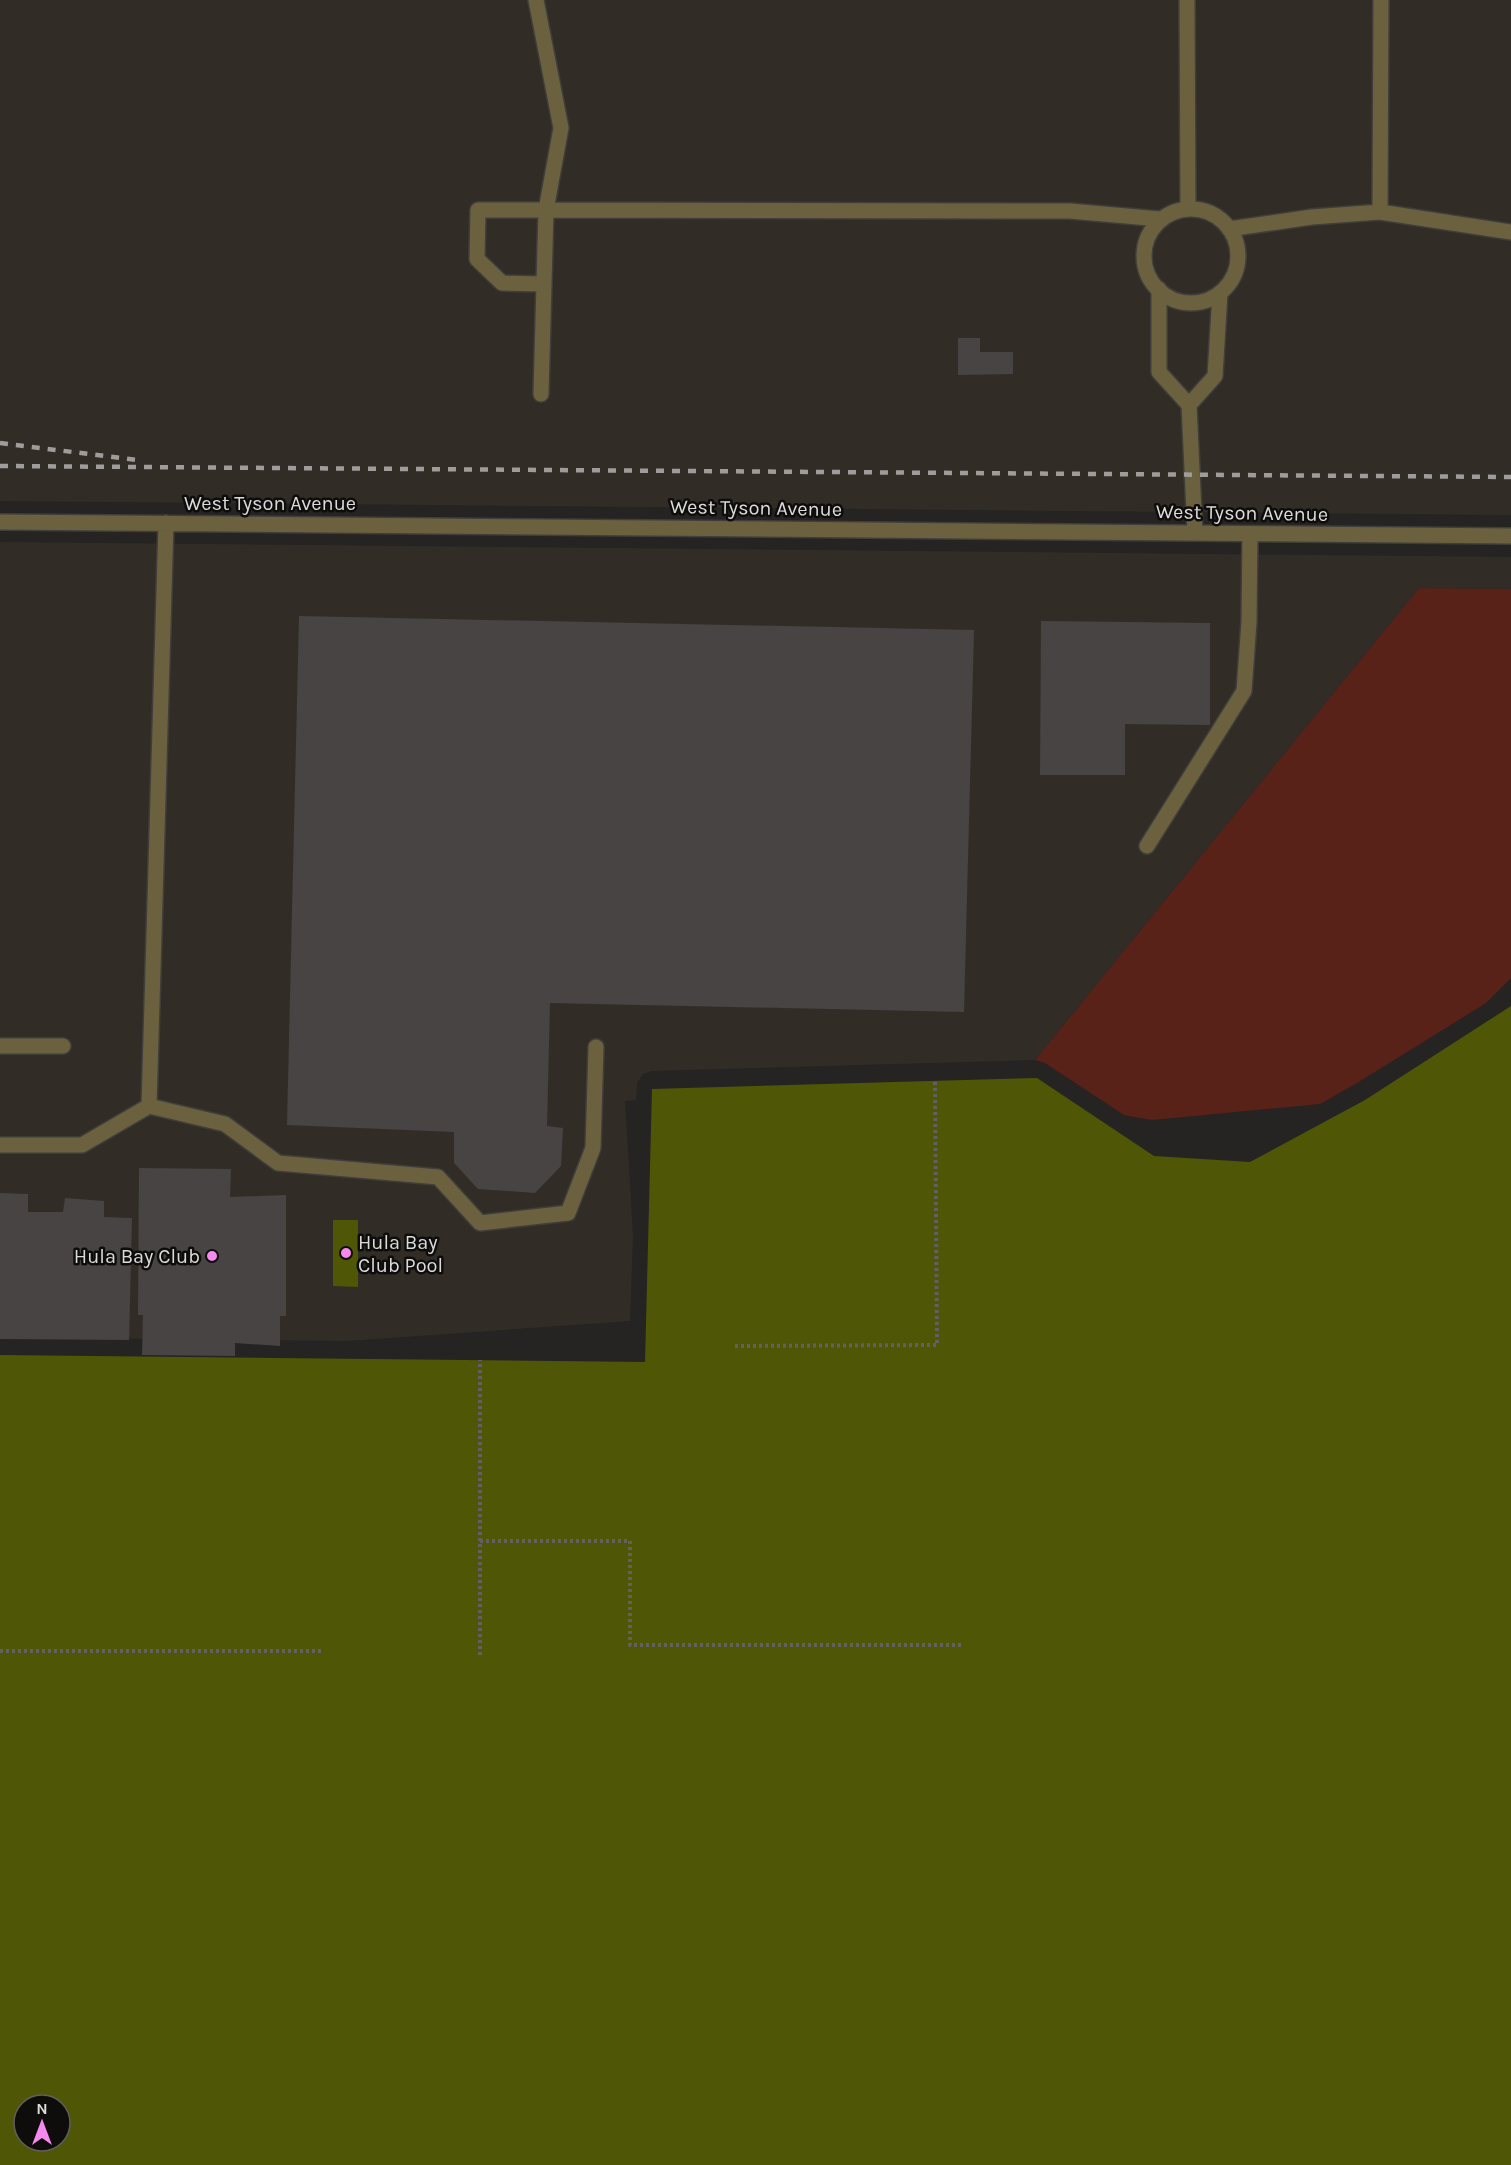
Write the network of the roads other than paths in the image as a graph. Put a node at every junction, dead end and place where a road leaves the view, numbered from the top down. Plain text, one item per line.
1 (536, 0) edge
2 (1187, 0) edge
3 (1381, 0) edge
4 (1188, 209) junction
5 (546, 210) junction
6 (1380, 212) junction
7 (1160, 219) junction
8 (1229, 229) junction
9 (1511, 232) edge
10 (544, 284) junction
11 (1159, 289) junction
12 (1220, 293) junction
13 (541, 394) dead end
14 (1189, 405) junction
15 (0, 522) edge
16 (166, 523) junction
17 (1195, 533) junction
18 (1250, 534) junction
19 (1511, 536) edge
20 (1147, 846) dead end
21 (0, 1046) edge
22 (63, 1046) dead end
23 (597, 1047) dead end
24 (149, 1106) junction
25 (0, 1145) edge

1 - 5 street
2 - 4 street
3 - 6 street
4 - 7 street
4 - 8 street
5 - 7 street
5 - 10 street
5 - 10 street
6 - 8 street
6 - 9 street
7 - 11 street
8 - 12 street
10 - 13 street
11 - 12 street
11 - 14 street
12 - 14 street
14 - 17 street
15 - 16 street, West Tyson Avenue
16 - 17 street, West Tyson Avenue
16 - 24 street
17 - 18 street, West Tyson Avenue
18 - 19 street, West Tyson Avenue
18 - 20 street
21 - 22 street
23 - 24 street
24 - 25 street

